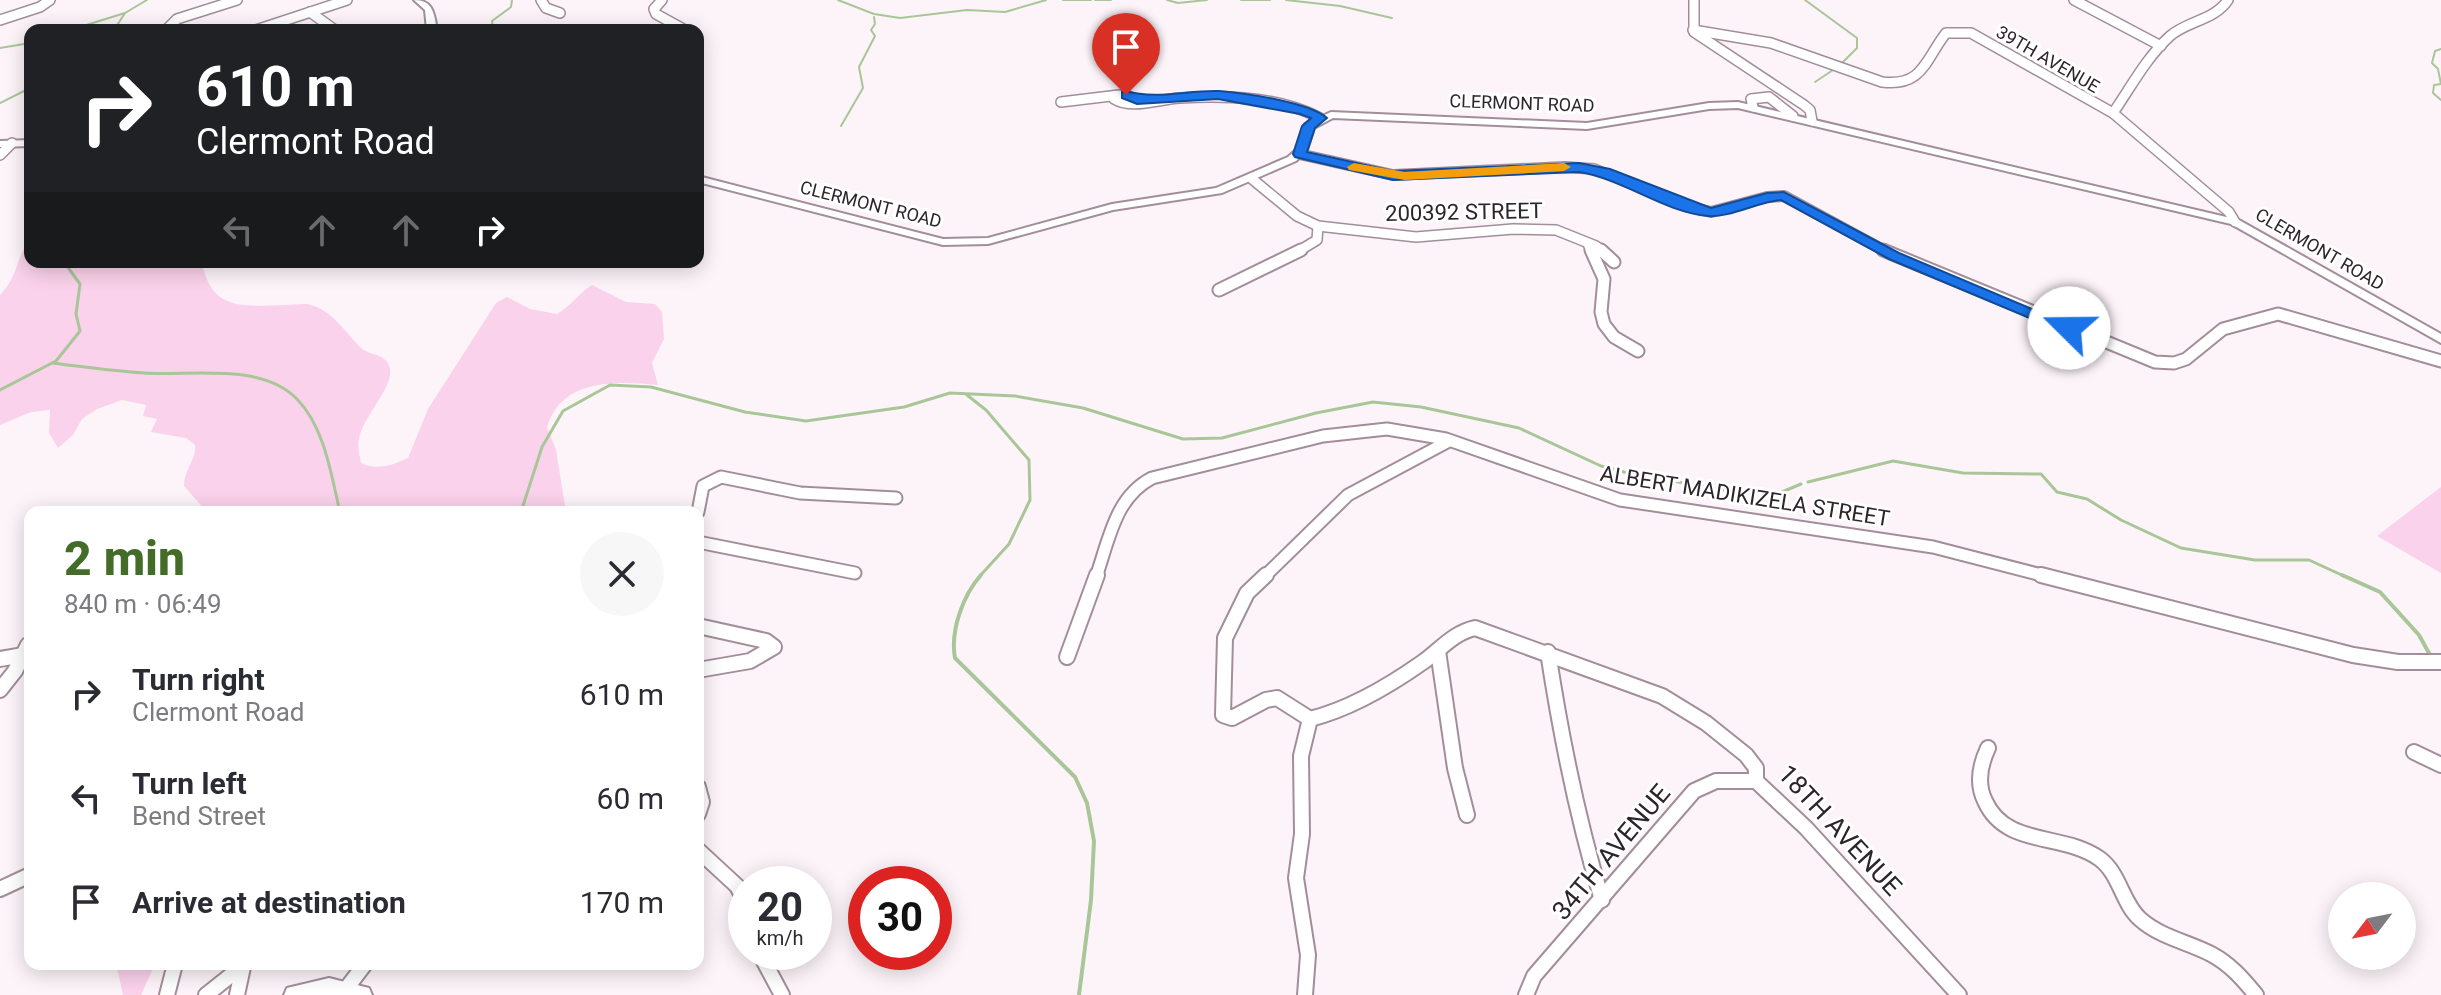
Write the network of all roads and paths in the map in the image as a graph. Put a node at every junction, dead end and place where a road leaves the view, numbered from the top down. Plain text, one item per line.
1 (50, 0) edge
2 (237, 0) edge
3 (347, 0) edge
4 (418, 0) edge
5 (541, 0) edge
6 (662, 0) edge
7 (1694, 0) edge
8 (2074, 0) edge
9 (2228, 0) edge
10 (310, 12) junction
11 (560, 13) dead end
12 (0, 20) edge
13 (169, 24) edge
14 (274, 24) edge
15 (327, 24) edge
16 (433, 24) edge
17 (674, 24) edge
18 (1693, 30) junction
19 (2161, 46) junction
20 (1061, 102) dead end
21 (2113, 113) junction
22 (1320, 118) junction
23 (1812, 121) junction
24 (6, 144) edge
25 (1299, 154) junction
26 (0, 155) edge
27 (1251, 178) junction
28 (704, 181) edge
29 (2235, 222) junction
30 (1318, 226) junction
31 (1591, 244) junction
32 (1614, 262) dead end
33 (1219, 290) dead end
34 (2441, 339) edge
35 (1638, 351) dead end
36 (2441, 361) edge
37 (1449, 441) junction
38 (896, 498) dead end
39 (698, 506) edge
40 (704, 543) edge
41 (855, 573) dead end
42 (704, 627) edge
43 (24, 651) edge
44 (1438, 651) junction
45 (1548, 652) junction
46 (24, 653) edge
47 (1067, 657) dead end
48 (0, 659) edge
49 (2441, 662) edge
50 (704, 669) edge
51 (0, 690) edge
52 (1310, 719) junction
53 (1988, 748) dead end
54 (2414, 752) dead end
55 (2441, 765) edge
56 (1756, 781) junction
57 (1467, 815) dead end
58 (704, 855) edge
59 (728, 877) edge
60 (24, 878) edge
61 (0, 889) edge
62 (1602, 900) junction
63 (173, 970) edge
64 (238, 970) edge
65 (243, 970) edge
66 (361, 970) edge
67 (769, 970) edge
68 (354, 992) edge
69 (167, 995) edge
70 (206, 995) edge
71 (237, 995) edge
72 (294, 995) edge
73 (782, 995) edge
74 (1305, 995) edge
75 (1526, 995) edge
76 (1959, 995) edge
77 (2256, 995) edge

1 - 12 street
2 - 13 street
3 - 10 street
4 - 16 street
5 - 11 street
6 - 17 street
7 - 18 street
8 - 19 street
9 - 19 street
10 - 14 street
10 - 15 street
18 - 21 street, 39TH AVENUE
18 - 23 street
19 - 21 street
20 - 22 street
21 - 29 street, 39TH AVENUE
22 - 23 street, CLERMONT ROAD
22 - 25 street
23 - 29 street, CLERMONT ROAD
24 - 26 street
25 - 27 street, CLERMONT ROAD
25 - 36 street
27 - 28 street, CLERMONT ROAD
27 - 30 street, 200392 STREET
29 - 34 street, CLERMONT ROAD
30 - 31 street, 200392 STREET
30 - 33 street
31 - 32 street
31 - 35 street
37 - 47 street, ALBERT MADIKIZELA STREET
37 - 49 street, ALBERT MADIKIZELA STREET
37 - 52 street
38 - 39 street
40 - 41 street
42 - 50 street
43 - 48 street
44 - 45 street, 18TH AVENUE
44 - 52 street, 18TH AVENUE
44 - 57 street
45 - 56 street, 18TH AVENUE
45 - 62 street
46 - 51 street
52 - 74 street
53 - 77 street
54 - 55 street
56 - 62 street, 34TH AVENUE
56 - 76 street, 18TH AVENUE
58 - 59 street
60 - 61 street
62 - 75 street, 34TH AVENUE
63 - 69 street
64 - 70 street
65 - 71 street
66 - 68 street
67 - 73 street
68 - 72 street

